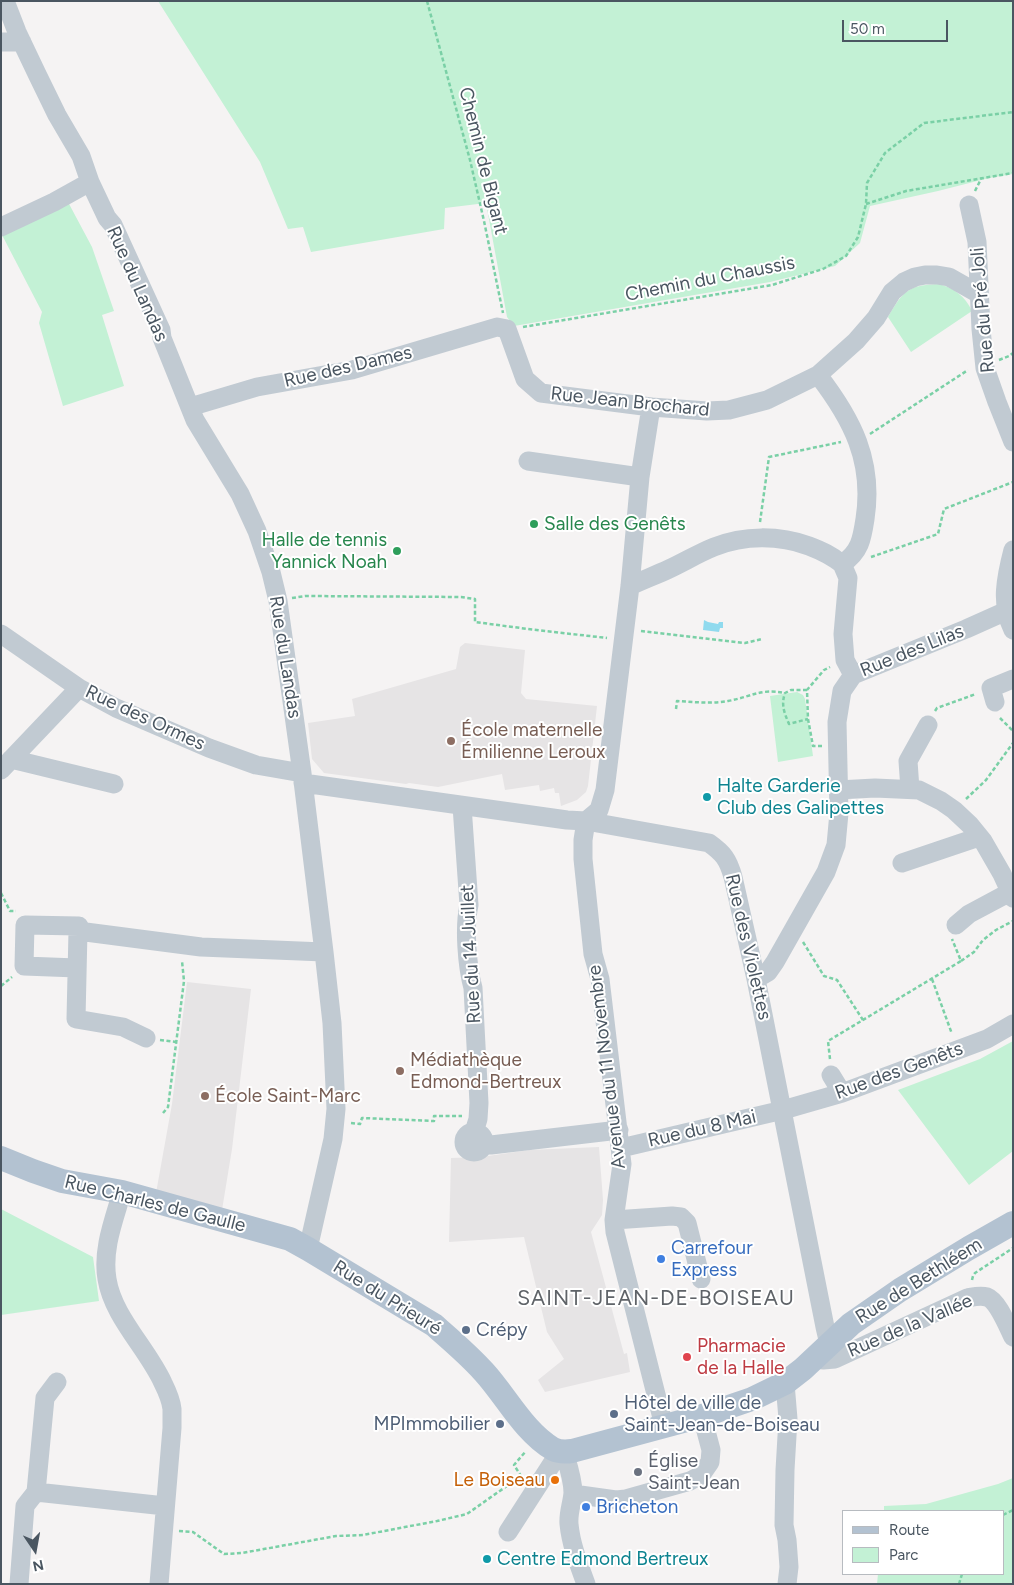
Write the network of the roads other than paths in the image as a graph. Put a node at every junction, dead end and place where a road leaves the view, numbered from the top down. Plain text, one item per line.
1 (5, 1) edge
2 (1, 42) edge
3 (22, 42) junction
4 (90, 182) junction
5 (970, 205) dead end
6 (1, 227) edge
7 (979, 294) junction
8 (507, 329) joint
9 (818, 375) junction
10 (190, 407) junction
11 (651, 407) junction
12 (1013, 442) edge
13 (528, 461) dead end
14 (640, 478) junction
15 (1013, 550) edge
16 (842, 564) junction
17 (630, 586) junction
18 (1009, 609) edge
19 (1013, 630) edge
20 (1, 634) edge
21 (849, 668) junction
22 (1013, 679) edge
23 (80, 688) junction
24 (993, 695) road end
25 (928, 725) road end
26 (5, 759) edge
27 (303, 778) junction
28 (114, 784) dead end
29 (910, 789) junction
30 (838, 790) junction
31 (462, 806) junction
32 (586, 821) junction
33 (979, 837) junction
34 (902, 863) dead end
35 (1011, 895) edge
36 (956, 925) road end
37 (78, 931) junction
38 (792, 933) junction
39 (324, 952) junction
40 (752, 959) junction
41 (77, 968) junction
42 (756, 979) junction
43 (1013, 1024) edge
44 (146, 1038) dead end
45 (832, 1076) road end
46 (842, 1093) junction
47 (783, 1110) junction
48 (479, 1130) joint
49 (620, 1139) junction
50 (1, 1158) edge
51 (122, 1192) junction
52 (614, 1220) junction
53 (1013, 1223) edge
54 (308, 1249) junction
55 (701, 1279) dead end
56 (1013, 1337) edge
57 (823, 1350) junction
58 (57, 1382) dead end
59 (784, 1384) junction
60 (702, 1416) junction
61 (664, 1426) junction
62 (564, 1452) junction
63 (36, 1492) junction
64 (573, 1494) junction
65 (165, 1506) junction
66 (508, 1532) dead end
67 (19, 1584) edge
68 (159, 1584) edge
69 (586, 1584) edge
70 (787, 1584) edge

1 - 3 street, Rue du Landas
2 - 3 street
3 - 4 street, Rue du Landas
4 - 6 street
4 - 10 street, Rue du Landas
5 - 7 street, Rue du Pré Joli
7 - 9 street, Rue Jean Brochard
7 - 12 street, Rue du Pré Joli
8 - 10 street, Rue des Dames
8 - 11 street, Rue Jean Brochard
9 - 11 street, Rue Jean Brochard
9 - 16 street
10 - 27 street, Rue du Landas
11 - 14 street
13 - 14 street
14 - 17 street
15 - 18 street
16 - 17 street
16 - 21 street
17 - 32 street
18 - 19 street
18 - 21 street, Rue des Lilas
20 - 23 street, Rue des Ormes
21 - 30 street, Rue des Lilas
22 - 24 street
23 - 26 street
23 - 27 street, Rue des Ormes
25 - 29 street
26 - 28 street
27 - 31 street, Rue des Violettes
27 - 39 street, Rue du Landas
29 - 30 street
29 - 33 street
30 - 38 street, Rue des Lilas
31 - 32 street, Rue des Violettes
31 - 48 street, Rue du 14 Juillet
32 - 40 street, Rue des Violettes
32 - 49 street, Avenue du 11 Novembre
33 - 34 street
33 - 35 street
35 - 36 street
37 - 39 street
37 - 41 street
37 - 41 street
38 - 40 street
38 - 42 street, Rue des Lilas
39 - 54 street, Rue du Landas
40 - 42 street, Rue des Violettes
41 - 44 street
42 - 47 street, Rue des Violettes
43 - 46 street, Rue des Genêts
45 - 46 street
46 - 47 street, Rue des Genêts
47 - 49 street, Rue du 8 Mai
47 - 57 street, Rue des Violettes
48 - 49 street, Rue du 8 Mai
49 - 52 street, Avenue du 11 Novembre
50 - 51 main road, Rue Charles de Gaulle
51 - 54 main road, Rue Charles de Gaulle
51 - 65 street
52 - 55 street
52 - 61 street, Avenue du 11 Novembre
53 - 57 main road, Rue de Bethléem
54 - 62 main road, Rue du Prieuré
56 - 57 street, Rue de la Vallée
57 - 59 main road, Rue de Bethléem
58 - 63 street
59 - 60 main road, Rue de Bethléem
59 - 70 street
60 - 61 main road, Rue de Bethléem
60 - 64 street
61 - 62 main road, Rue de Bethléem
62 - 64 street
62 - 66 street
63 - 65 street
63 - 67 street
64 - 69 street
65 - 68 street

